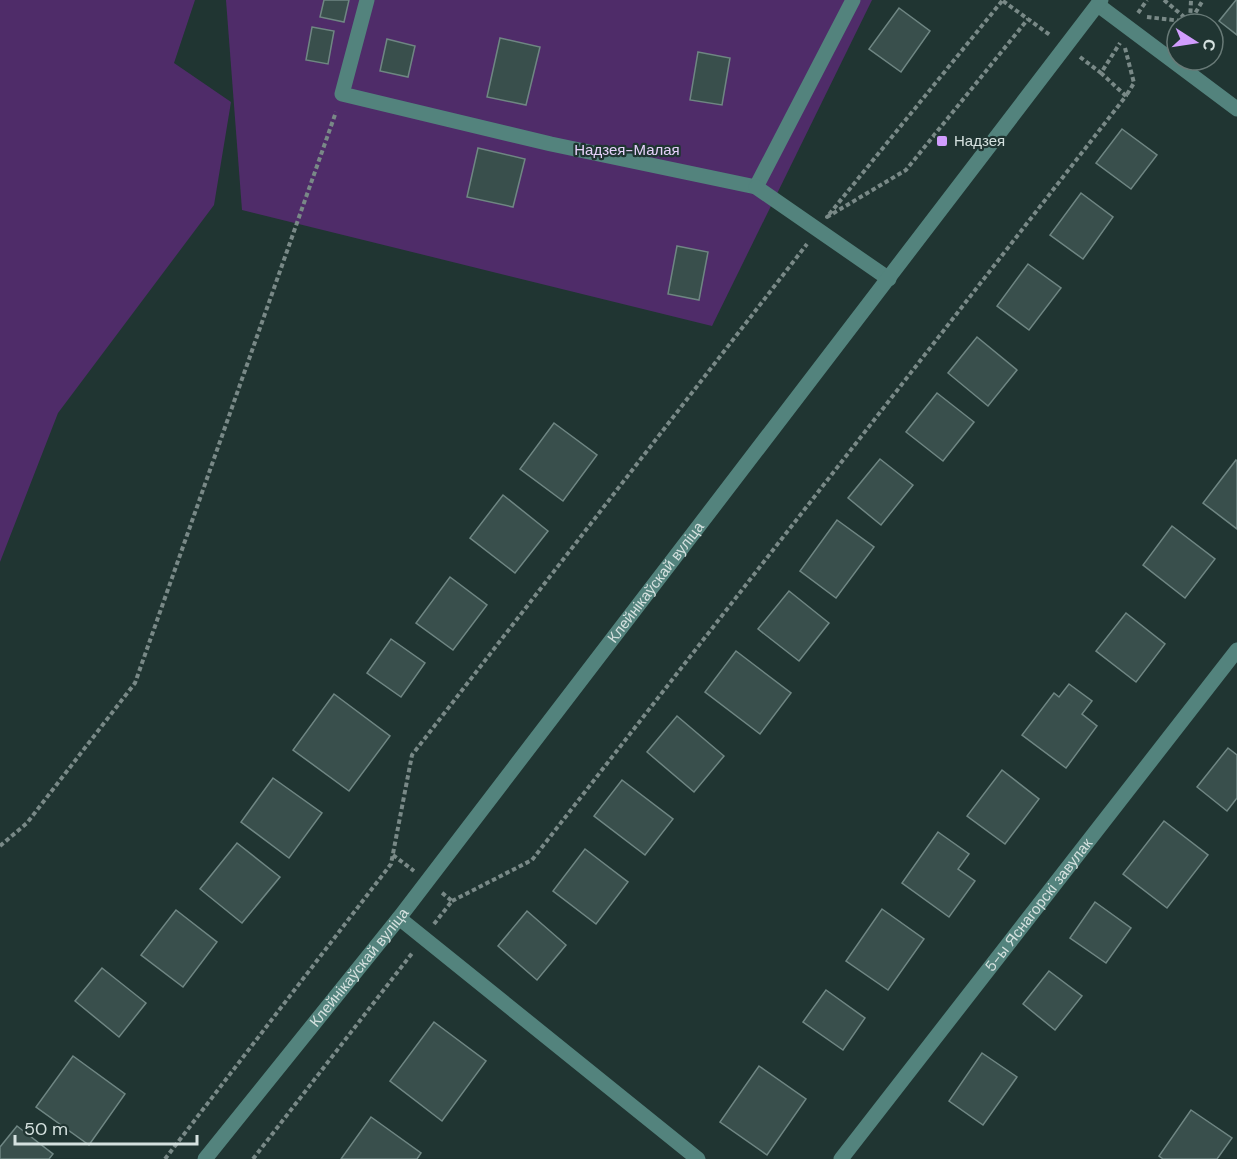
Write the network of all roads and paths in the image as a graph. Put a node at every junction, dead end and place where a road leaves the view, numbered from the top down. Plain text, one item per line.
1 (367, 0) edge
2 (853, 0) edge
3 (1164, 0) edge
4 (1002, 1) edge
5 (1099, 3) edge
6 (1178, 12) edge
7 (1137, 15) dead end
8 (1028, 19) dead end
9 (1165, 19) edge
10 (1122, 39) dead end
11 (1101, 72) dead end
12 (342, 94) junction
13 (1126, 96) junction
14 (1237, 109) edge
15 (756, 188) junction
16 (827, 217) junction
17 (817, 230) junction
18 (889, 279) junction
19 (1237, 650) edge
20 (0, 846) edge
21 (393, 855) junction
22 (427, 881) junction
23 (452, 901) junction
24 (399, 918) junction
25 (424, 938) junction
26 (165, 1159) edge
27 (205, 1159) edge
28 (253, 1159) edge
29 (698, 1159) edge
30 (841, 1159) edge

1 - 12 street
2 - 15 street
3 - 6 path
4 - 16 path
5 - 14 street
5 - 18 street, Клейнікаўскай вуліца
7 - 9 path
8 - 16 path
10 - 13 path
11 - 13 path
12 - 15 street
12 - 20 path
13 - 23 path
15 - 17 street
16 - 17 path
17 - 18 street
17 - 21 path
18 - 22 street, Клейнікаўскай вуліца
19 - 30 street, 5-ы Яснагорскі завулак
21 - 22 path
21 - 26 path
22 - 23 path
22 - 24 street, Клейнікаўскай вуліца
23 - 25 path
24 - 25 street
24 - 27 street, Клейнікаўскай вуліца
25 - 28 path
25 - 29 street

